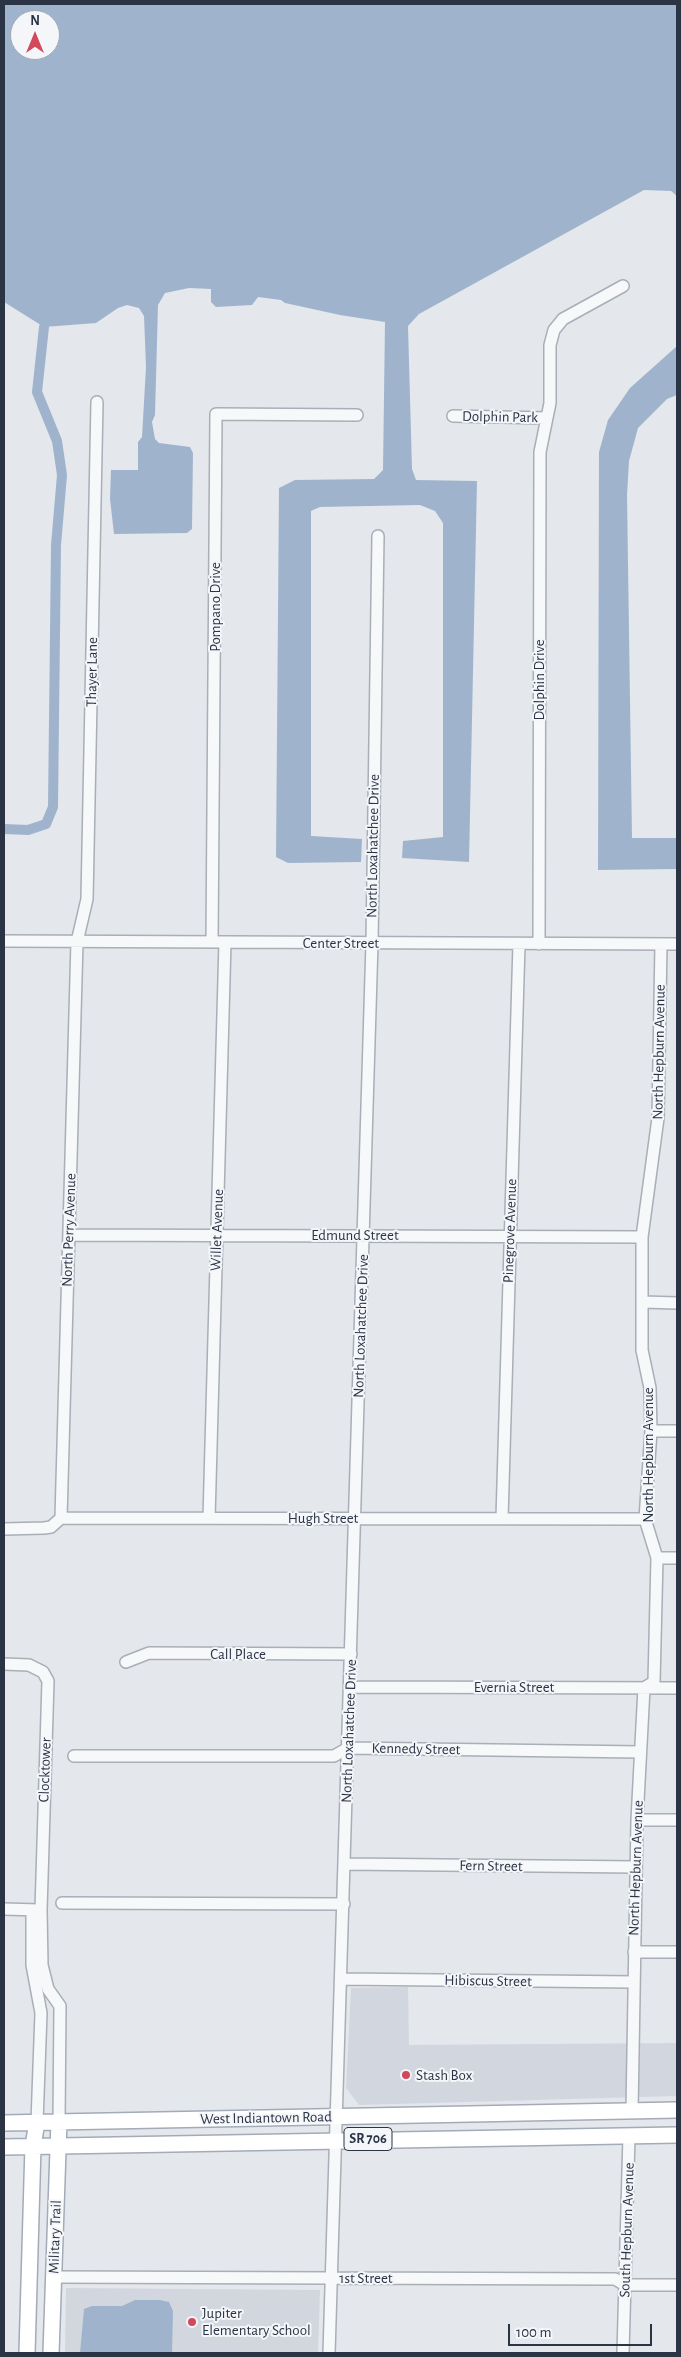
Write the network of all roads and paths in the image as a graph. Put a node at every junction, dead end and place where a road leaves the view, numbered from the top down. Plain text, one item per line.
1 (624, 286) dead end
2 (97, 402) dead end
3 (358, 415) dead end
4 (453, 416) dead end
5 (547, 418) junction
6 (378, 536) dead end
7 (4, 941) edge
8 (77, 942) junction
9 (212, 942) junction
10 (225, 942) junction
11 (372, 943) junction
12 (519, 944) junction
13 (539, 944) junction
14 (661, 944) junction
15 (677, 944) edge
16 (69, 1234) junction
17 (217, 1235) junction
18 (364, 1235) junction
19 (510, 1235) junction
20 (642, 1237) junction
21 (643, 1302) junction
22 (677, 1303) edge
23 (651, 1431) junction
24 (677, 1431) edge
25 (61, 1518) junction
26 (208, 1518) junction
27 (355, 1518) junction
28 (502, 1518) junction
29 (645, 1519) junction
30 (4, 1529) edge
31 (657, 1558) junction
32 (677, 1558) edge
33 (351, 1654) junction
34 (126, 1662) dead end
35 (4, 1664) edge
36 (350, 1687) junction
37 (644, 1688) junction
38 (677, 1688) edge
39 (348, 1748) junction
40 (640, 1752) junction
41 (74, 1756) dead end
42 (637, 1820) junction
43 (677, 1820) edge
44 (345, 1864) junction
45 (636, 1868) junction
46 (62, 1903) dead end
47 (344, 1904) junction
48 (4, 1909) edge
49 (37, 1910) junction
50 (634, 1952) junction
51 (677, 1952) edge
52 (342, 1979) junction
53 (634, 1982) junction
54 (677, 2110) edge
55 (632, 2111) junction
56 (338, 2116) junction
57 (59, 2121) junction
58 (4, 2122) edge
59 (37, 2122) junction
60 (677, 2135) edge
61 (630, 2136) junction
62 (337, 2140) junction
63 (4, 2146) edge
64 (33, 2146) junction
65 (58, 2146) junction
66 (54, 2277) junction
67 (331, 2279) junction
68 (625, 2285) junction
69 (677, 2285) edge
70 (27, 2353) edge
71 (51, 2353) edge
72 (329, 2353) edge
73 (623, 2353) edge

1 - 5 street, Dolphin Drive
2 - 8 street, Thayer Lane
3 - 9 street, Pompano Drive
4 - 5 street, Dolphin Park
5 - 13 street, Dolphin Drive
6 - 11 street, North Loxahatchee Drive
7 - 8 street, Center Street
8 - 9 street, Center Street
8 - 16 street, North Perry Avenue
9 - 10 street, Center Street
10 - 11 street, Center Street
10 - 17 street, Willet Avenue
11 - 12 street, Center Street
11 - 18 street, North Loxahatchee Drive
12 - 13 street, Center Street
12 - 19 street, Pinegrove Avenue
13 - 14 street, Center Street
14 - 15 street, Center Street
14 - 20 street, North Hepburn Avenue
16 - 17 street, Edmund Street
16 - 25 street, North Perry Avenue
17 - 18 street, Edmund Street
17 - 26 street, Willet Avenue
18 - 19 street, Edmund Street
18 - 27 street, North Loxahatchee Drive
19 - 20 street, Edmund Street
19 - 28 street, Pinegrove Avenue
20 - 21 street, North Hepburn Avenue
21 - 22 street
21 - 23 street, North Hepburn Avenue
23 - 24 street
23 - 29 street, North Hepburn Avenue
25 - 26 street, Hugh Street
25 - 30 street, Hugh Street
26 - 27 street, Hugh Street
27 - 28 street, Hugh Street
27 - 33 street, North Loxahatchee Drive
28 - 29 street, Hugh Street
29 - 31 street, North Hepburn Avenue
31 - 32 street
31 - 37 street, North Hepburn Avenue
33 - 34 street, Call Place
33 - 36 street, North Loxahatchee Drive
35 - 49 street, Clocktower
36 - 37 street, Evernia Street
36 - 39 street, North Loxahatchee Drive
37 - 38 street, Evernia Street
37 - 40 street, North Hepburn Avenue
39 - 40 street, Kennedy Street
39 - 41 street, Kennedy Street
39 - 44 street, North Loxahatchee Drive
40 - 42 street, North Hepburn Avenue
42 - 43 street
42 - 45 street, North Hepburn Avenue
44 - 45 street, Fern Street
44 - 47 street, North Loxahatchee Drive
45 - 50 street, North Hepburn Avenue
46 - 47 street
47 - 52 street, North Loxahatchee Drive
48 - 49 street
49 - 57 street, Clocktower
49 - 59 street, Clocktower
50 - 51 street
50 - 53 street, North Hepburn Avenue
52 - 53 street, Hibiscus Street
52 - 56 street, North Loxahatchee Drive
53 - 55 street, North Hepburn Avenue
54 - 55 main road, West Indiantown Road / SR 706
55 - 56 main road, West Indiantown Road / SR 706
56 - 57 main road, West Indiantown Road / SR 706
56 - 62 street, North Loxahatchee Drive
57 - 59 main road, West Indiantown Road / SR 706
57 - 65 main road, Military Trail
58 - 59 main road, West Indiantown Road / SR 706
59 - 64 main road, Military Trail
60 - 61 main road, West Indiantown Road / SR 706
61 - 62 main road, West Indiantown Road / SR 706
61 - 68 street, South Hepburn Avenue
62 - 65 main road, West Indiantown Road / SR 706
62 - 67 street, North Loxahatchee Drive
63 - 64 main road, West Indiantown Road / SR 706
64 - 65 main road, West Indiantown Road / SR 706
64 - 70 main road, Military Trail
65 - 66 main road, Military Trail
66 - 67 street, 1st Street
66 - 71 main road, Military Trail
67 - 68 street, 1st Street
67 - 72 street, North Loxahatchee Drive
68 - 69 street, 1st Street
68 - 73 street, South Hepburn Avenue

